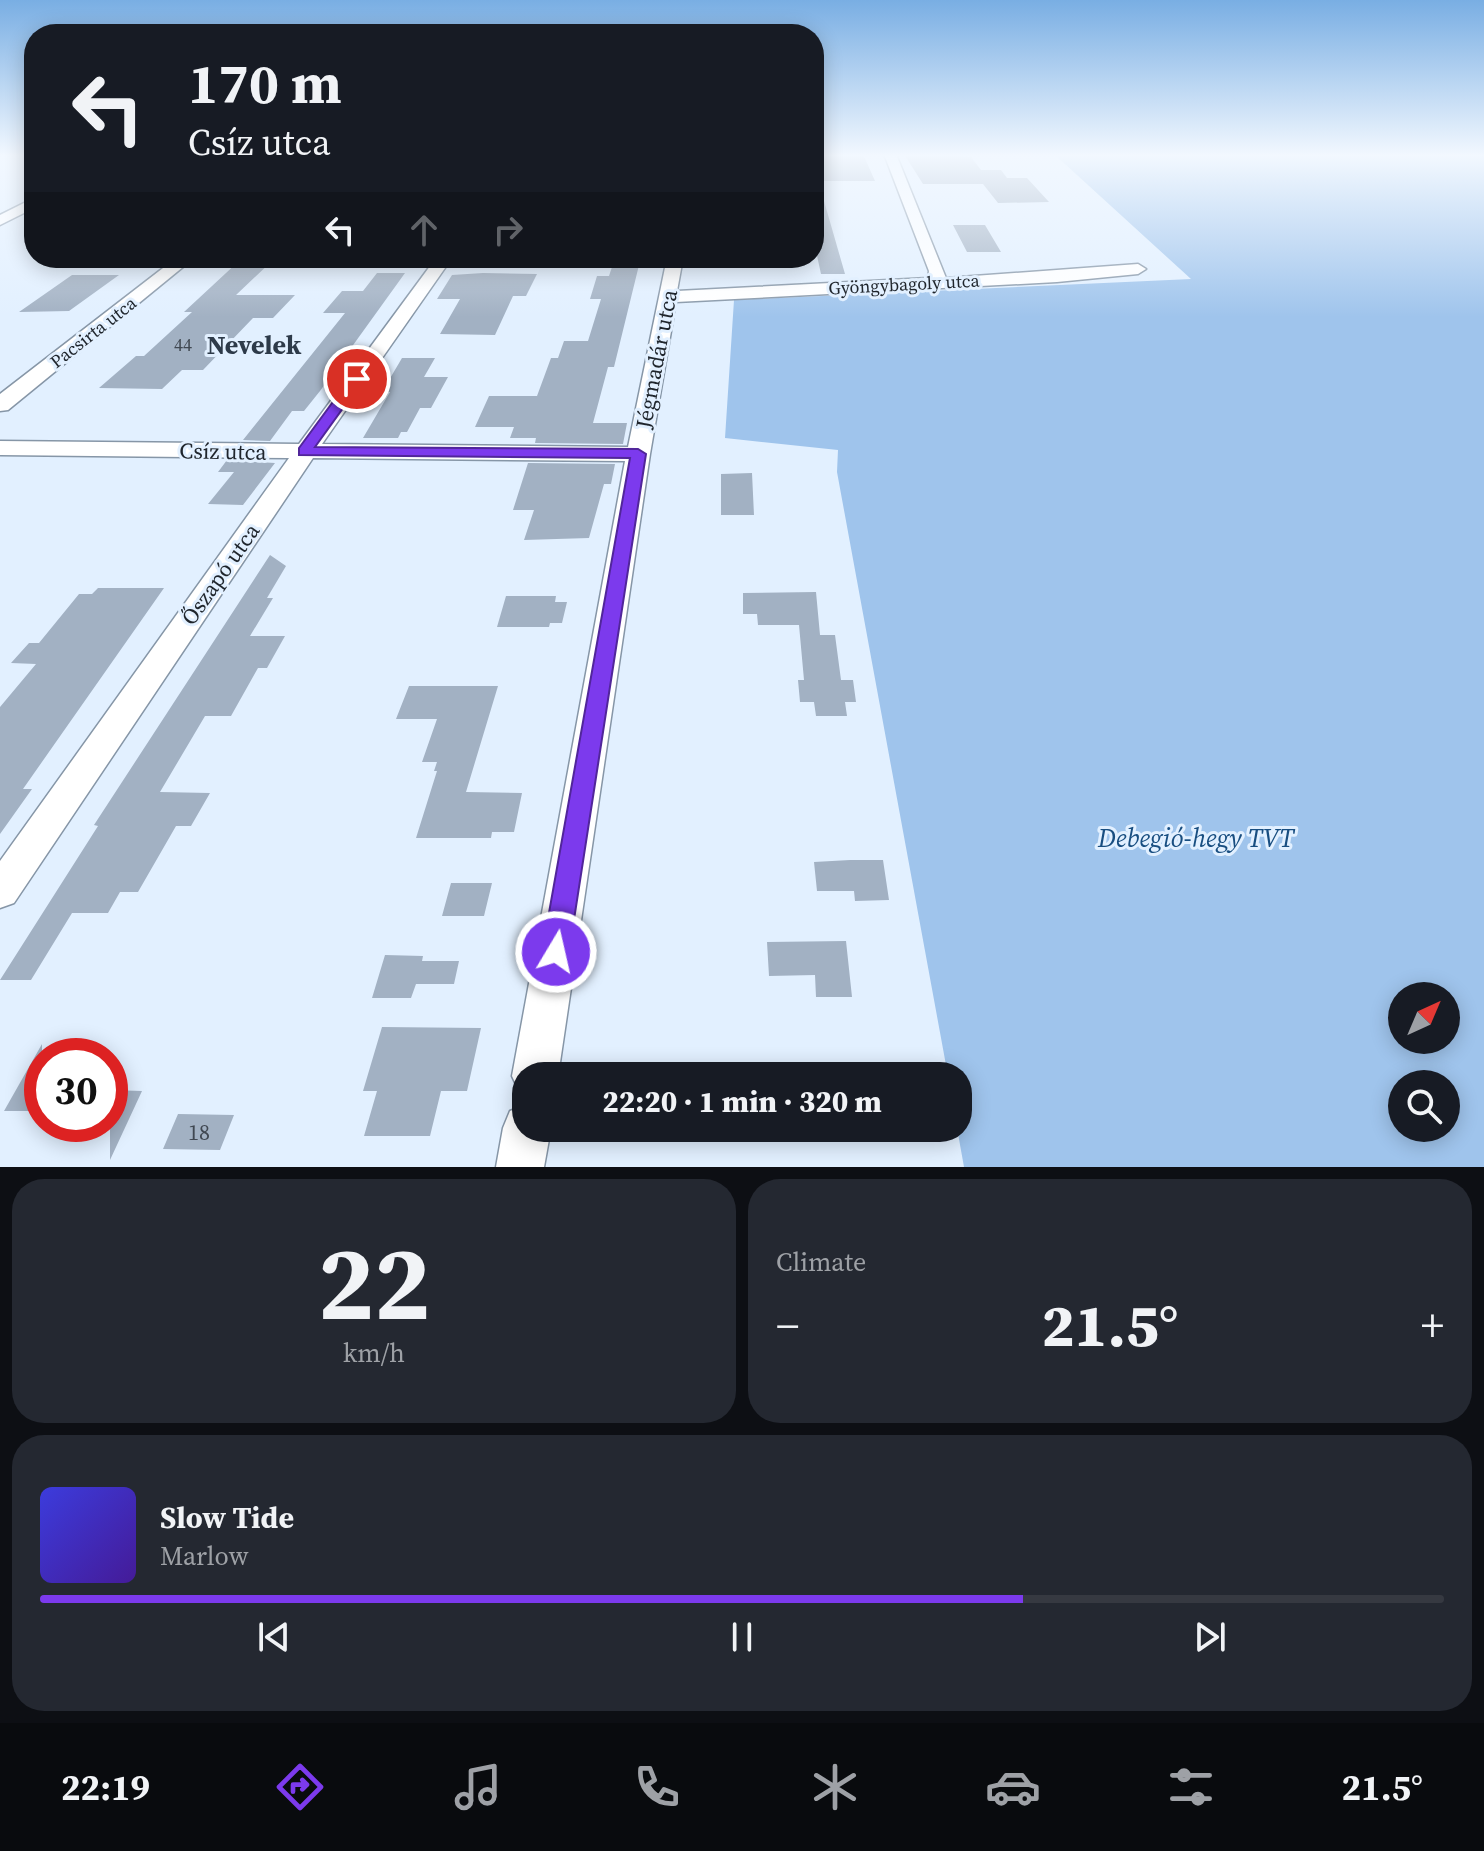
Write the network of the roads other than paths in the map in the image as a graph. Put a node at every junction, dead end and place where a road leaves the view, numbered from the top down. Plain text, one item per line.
1 (22, 208) edge
2 (912, 208) edge
3 (0, 221) edge
4 (173, 268) edge
5 (437, 268) edge
6 (673, 268) edge
7 (1138, 269) dead end
8 (937, 282) junction
9 (669, 297) junction
10 (0, 405) edge
11 (0, 448) edge
12 (305, 452) junction
13 (638, 454) junction
14 (0, 892) edge
15 (537, 1062) edge
16 (524, 1142) edge
17 (520, 1167) edge

1 - 3 street
2 - 8 street
4 - 10 street, Pacsirta utca
5 - 12 street, Őszapó utca
6 - 9 street, Jégmadár utca
7 - 8 street, Gyöngybagoly utca
8 - 9 street, Gyöngybagoly utca
9 - 13 street, Jégmadár utca
11 - 12 street, Csíz utca
12 - 13 street, Csíz utca
12 - 14 street, Őszapó utca
13 - 15 street, Jégmadár utca
16 - 17 street

